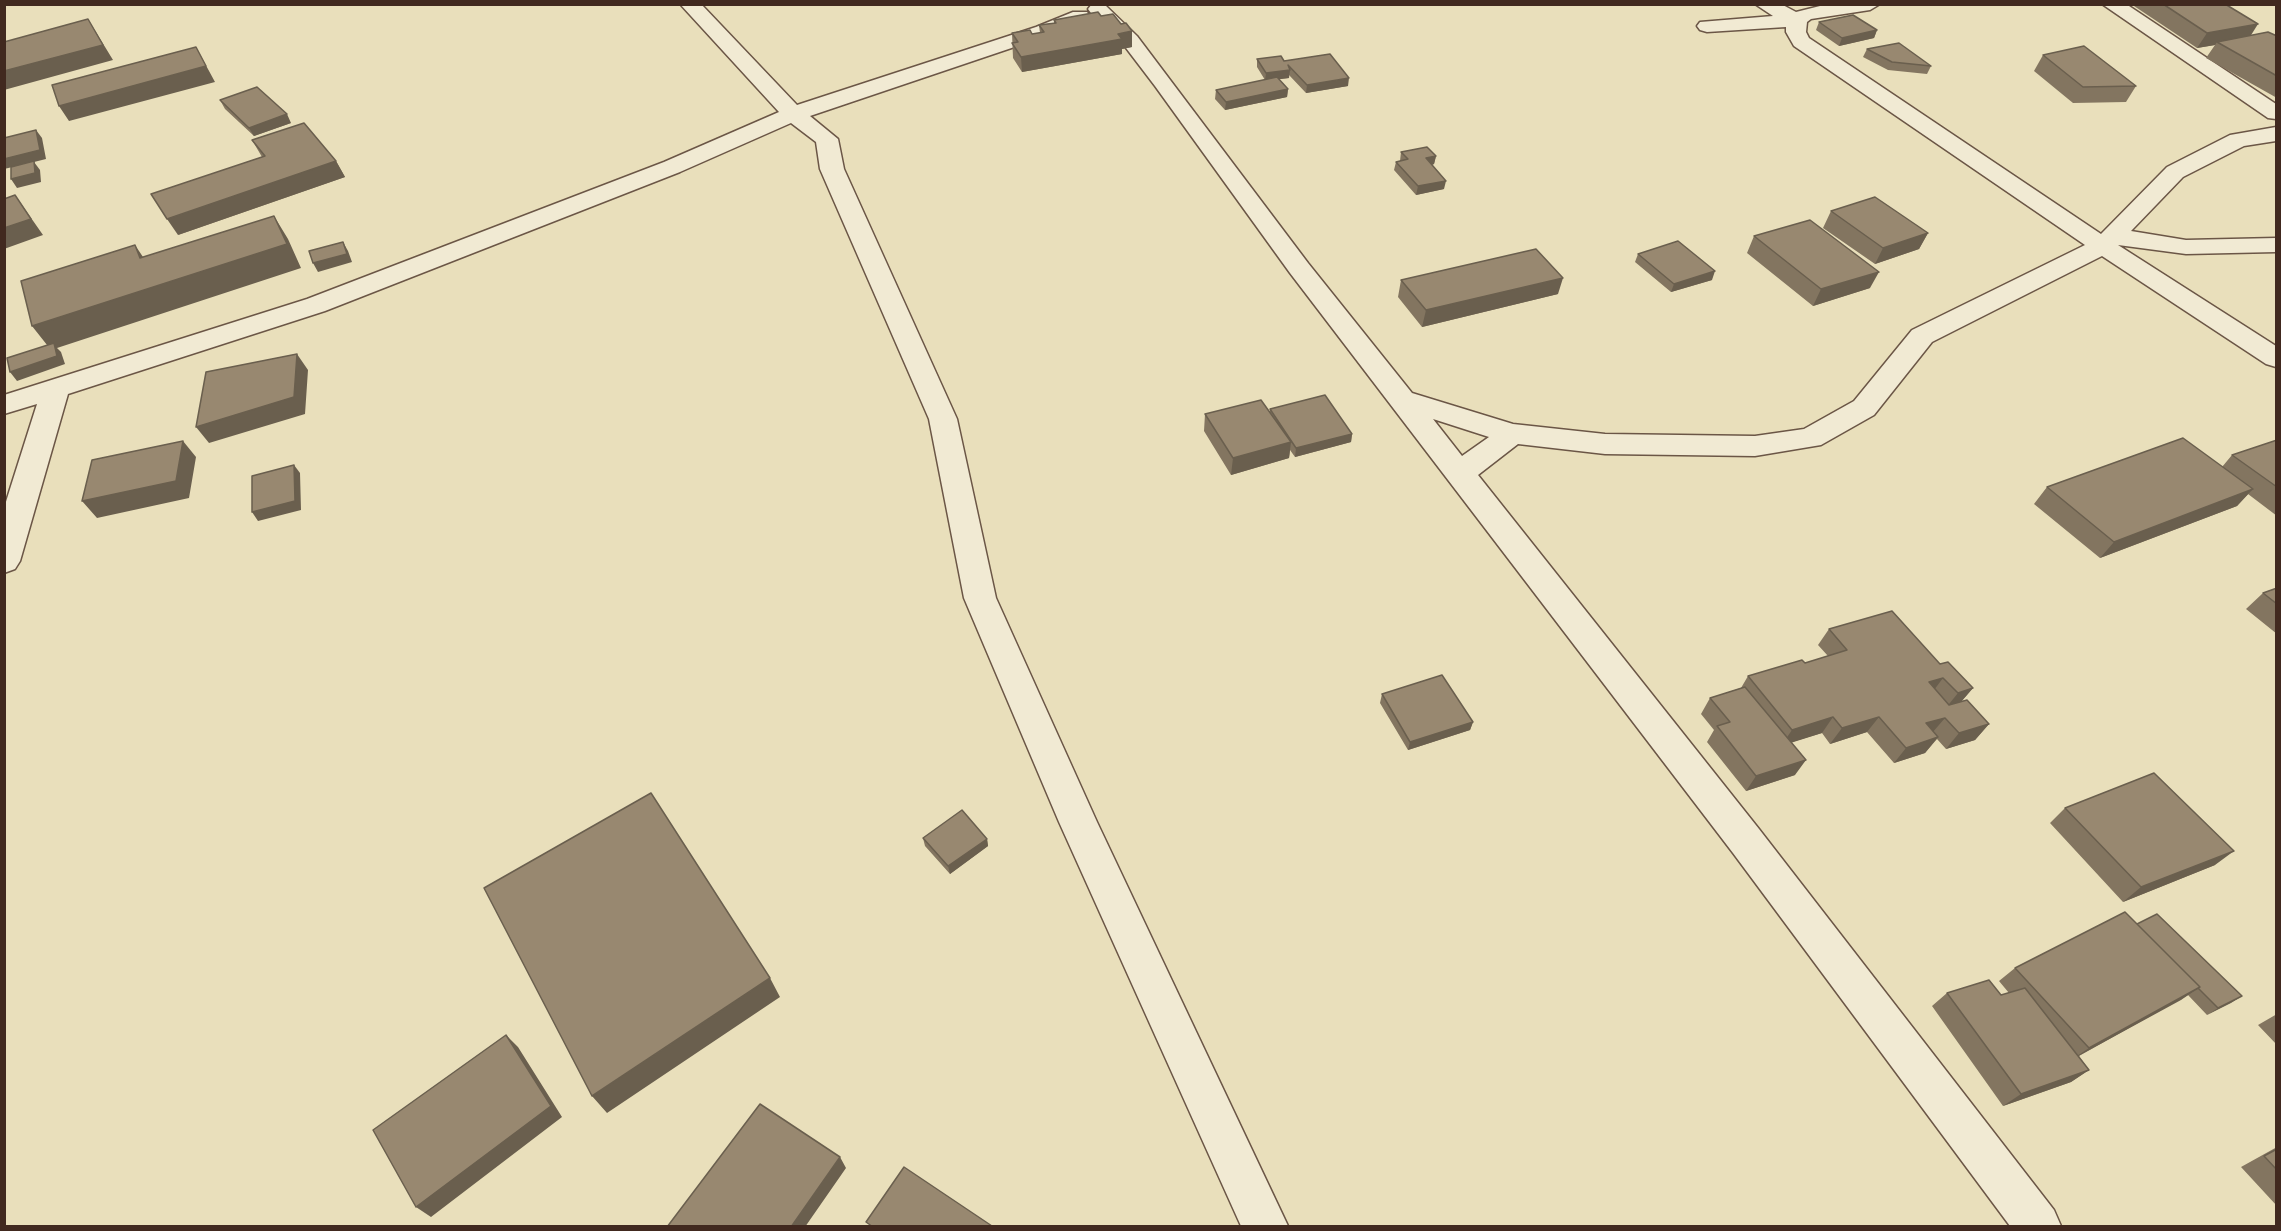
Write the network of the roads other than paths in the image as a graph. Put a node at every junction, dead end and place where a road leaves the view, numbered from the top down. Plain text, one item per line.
1 (690, 4) edge
2 (1765, 4) edge
3 (1869, 4) edge
4 (2112, 4) edge
5 (1103, 7) edge
6 (1797, 20) junction
7 (1707, 26) dead end
8 (2277, 113) edge
9 (793, 114) junction
10 (2277, 134) edge
11 (2108, 241) junction
12 (2277, 244) edge
13 (2277, 358) edge
14 (55, 390) junction
15 (1399, 399) junction
16 (4, 405) edge
17 (1512, 434) junction
18 (1458, 475) junction
19 (4, 561) edge
20 (1265, 1227) edge
21 (2038, 1227) edge

1 - 9 street
2 - 6 street
3 - 6 street
4 - 8 street
5 - 9 street
5 - 15 street
6 - 7 street
6 - 11 street
9 - 14 street
9 - 20 street
10 - 11 street
11 - 12 street
11 - 13 street
11 - 17 street
14 - 16 street
14 - 19 street
15 - 17 street
15 - 18 street
17 - 18 street
18 - 21 street

